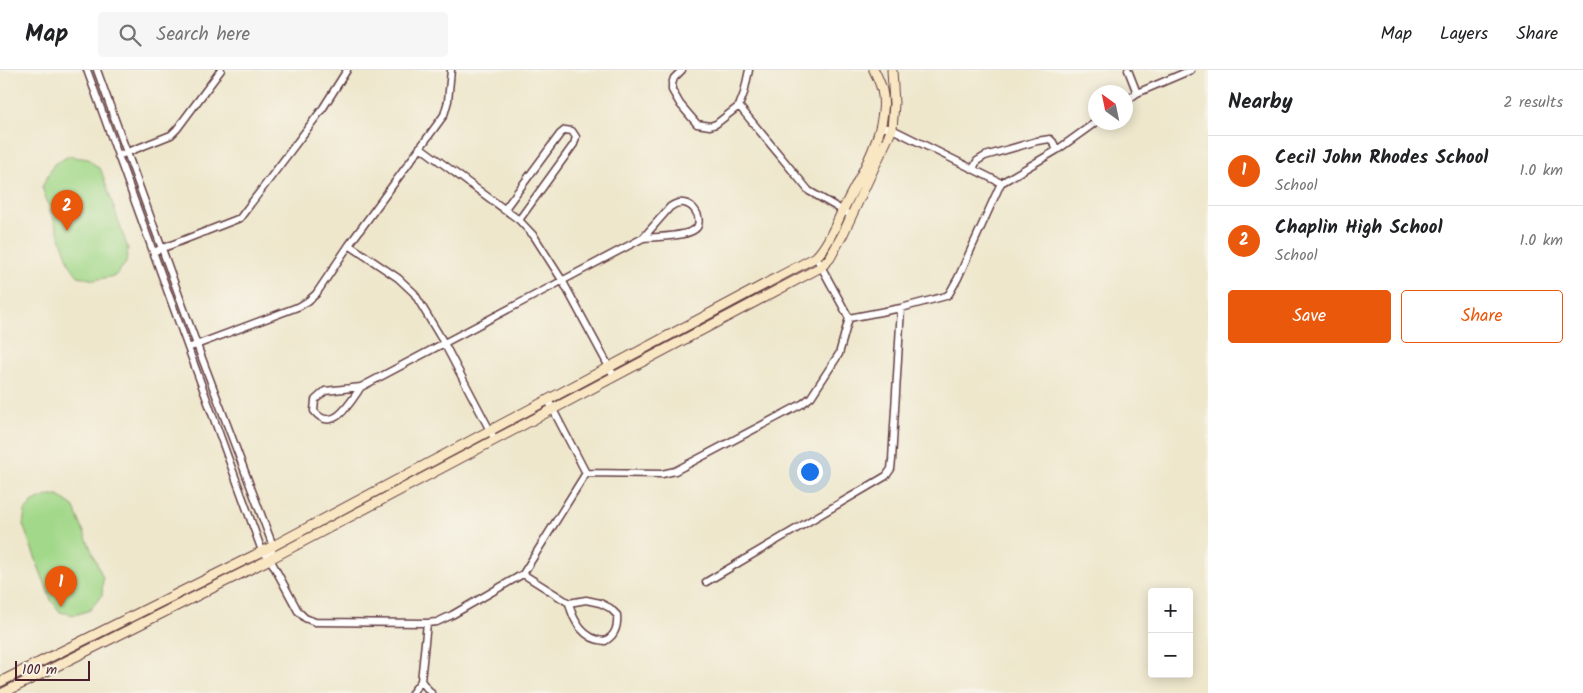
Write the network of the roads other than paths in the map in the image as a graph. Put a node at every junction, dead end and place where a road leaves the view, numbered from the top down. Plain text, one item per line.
1 (86, 70) edge
2 (97, 70) edge
3 (221, 70) edge
4 (347, 70) edge
5 (451, 70) edge
6 (682, 70) edge
7 (749, 70) edge
8 (874, 70) edge
9 (892, 70) edge
10 (1128, 70) edge
11 (1191, 70) edge
12 (1137, 93) junction
13 (1133, 96) edge
14 (739, 106) junction
15 (881, 127) junction
16 (1088, 128) edge
17 (892, 129) junction
18 (420, 147) junction
19 (1057, 150) junction
20 (128, 152) junction
21 (118, 156) junction
22 (972, 169) junction
23 (1002, 183) junction
24 (504, 210) junction
25 (842, 211) junction
26 (852, 216) junction
27 (519, 220) junction
28 (643, 238) junction
29 (349, 246) junction
30 (162, 249) junction
31 (153, 252) junction
32 (816, 258) junction
33 (821, 266) junction
34 (562, 280) junction
35 (900, 308) junction
36 (849, 318) junction
37 (444, 342) junction
38 (198, 345) junction
39 (188, 348) junction
40 (611, 372) junction
41 (361, 387) junction
42 (551, 404) junction
43 (490, 431) junction
44 (495, 440) junction
45 (235, 443) junction
46 (224, 446) junction
47 (586, 473) junction
48 (274, 546) junction
49 (262, 552) junction
50 (270, 559) junction
51 (523, 574) junction
52 (706, 582) dead end
53 (569, 603) junction
54 (427, 624) junction
55 (421, 681) junction
56 (0, 682) edge
57 (3, 693) edge
58 (412, 693) edge
59 (431, 693) edge

1 - 21 street
2 - 20 street
3 - 20 street
4 - 30 street
5 - 18 street
6 - 14 street
7 - 14 street
8 - 15 main road
9 - 17 main road
10 - 12 street
11 - 12 street
12 - 13 street
14 - 25 street
15 - 17 street
15 - 25 main road
16 - 19 street
17 - 22 street
17 - 26 main road
18 - 24 street
18 - 29 street
19 - 22 street
19 - 23 street
20 - 21 street
20 - 30 street
21 - 31 street
22 - 23 street
23 - 35 street
24 - 27 street
24 - 27 street
25 - 26 street
25 - 32 main road
26 - 33 main road
27 - 34 street
28 - 28 street
28 - 34 street
29 - 37 street
29 - 38 street
30 - 31 street
30 - 38 street
31 - 39 street
32 - 33 street
32 - 40 main road
33 - 36 street
33 - 40 main road
34 - 37 street
34 - 40 street
35 - 36 street
35 - 52 street
36 - 47 street
37 - 41 street
37 - 43 street
38 - 39 street
38 - 45 street
39 - 46 street
40 - 42 main road
41 - 41 street
42 - 43 main road
42 - 44 main road
42 - 47 street
43 - 44 street
43 - 48 main road
44 - 50 main road
45 - 46 street
45 - 48 street
46 - 49 street
47 - 51 street
48 - 49 main road
48 - 50 street
49 - 50 street
49 - 56 main road
50 - 54 street
50 - 57 main road
51 - 53 street
51 - 54 street
53 - 53 street
54 - 55 street
55 - 58 street
55 - 59 street

